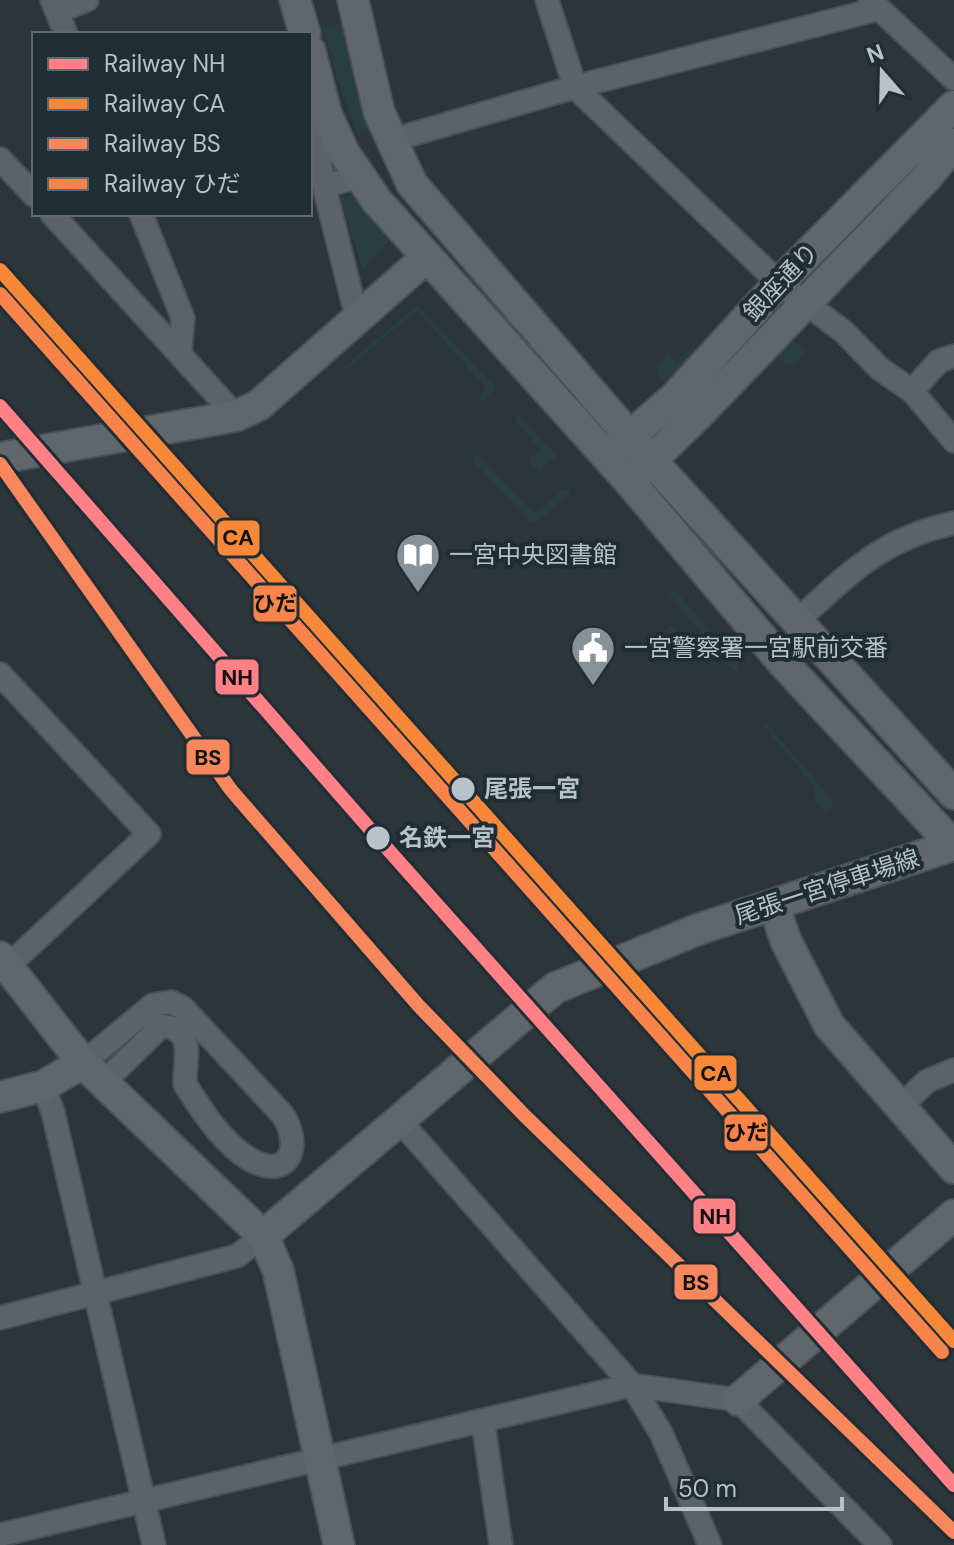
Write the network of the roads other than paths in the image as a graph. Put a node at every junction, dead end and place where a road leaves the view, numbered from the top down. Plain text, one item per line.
1 (87, 0) edge
2 (294, 0) edge
3 (353, 0) edge
4 (547, 0) edge
5 (874, 5) edge
6 (54, 6) edge
7 (65, 32) edge
8 (298, 32) edge
9 (304, 32) edge
10 (312, 59) edge
11 (954, 79) edge
12 (575, 87) junction
13 (954, 106) edge
14 (312, 131) edge
15 (389, 141) junction
16 (954, 144) edge
17 (314, 153) edge
18 (0, 159) edge
19 (324, 186) junction
20 (368, 189) junction
21 (32, 193) edge
22 (54, 216) edge
23 (142, 216) edge
24 (427, 257) junction
25 (779, 283) junction
26 (805, 304) junction
27 (357, 318) junction
28 (180, 353) junction
29 (954, 356) edge
30 (912, 391) junction
31 (236, 416) junction
32 (630, 437) junction
33 (954, 441) edge
34 (606, 457) junction
35 (0, 458) edge
36 (652, 459) junction
37 (629, 481) junction
38 (954, 523) edge
39 (798, 620) junction
40 (0, 674) edge
41 (954, 794) edge
42 (954, 844) edge
43 (774, 906) junction
44 (4, 961) edge
45 (954, 1070) edge
46 (94, 1072) junction
47 (43, 1086) junction
48 (0, 1097) edge
49 (900, 1107) junction
50 (400, 1121) junction
51 (954, 1168) edge
52 (954, 1215) edge
53 (263, 1236) junction
54 (94, 1295) junction
55 (0, 1318) edge
56 (632, 1385) junction
57 (738, 1400) junction
58 (483, 1422) junction
59 (321, 1461) junction
60 (144, 1501) junction
61 (0, 1535) edge
62 (154, 1545) edge
63 (339, 1545) edge
64 (501, 1545) edge
65 (710, 1545) edge
66 (880, 1545) edge

1 - 6 street
2 - 8 street
2 - 9 street
3 - 15 street
4 - 12 street
5 - 11 street
5 - 12 street
6 - 7 street
10 - 20 street
12 - 15 street
12 - 25 street
13 - 25 street, 銀座通り
14 - 17 street
15 - 32 street
16 - 26 street, 銀座通り
17 - 19 street
18 - 21 street
19 - 20 street
19 - 27 street
20 - 24 street
22 - 28 street
23 - 28 street
24 - 27 street
24 - 34 street
25 - 26 street
25 - 32 street, 銀座通り
26 - 30 street
26 - 36 street, 銀座通り
27 - 31 street
28 - 31 street
29 - 30 street
30 - 33 street
31 - 35 street
32 - 34 street, 銀座通り
32 - 36 street
34 - 37 street
36 - 37 street, 銀座通り
36 - 39 street
37 - 42 street
38 - 39 street
39 - 41 street
40 - 44 street
42 - 43 street, 尾張一宮停車場線
43 - 49 street
43 - 50 street, 尾張一宮停車場線
44 - 46 street
45 - 49 street
46 - 46 street
46 - 47 street
46 - 53 street
47 - 48 street
47 - 54 street
49 - 51 street
50 - 53 street, 尾張一宮停車場線
50 - 56 street
52 - 57 street
53 - 54 street
53 - 59 street
54 - 55 street
54 - 60 street
56 - 57 street
56 - 58 street
56 - 65 street
57 - 66 street
58 - 59 street
58 - 64 street
59 - 60 street
59 - 63 street
60 - 61 street
60 - 62 street

